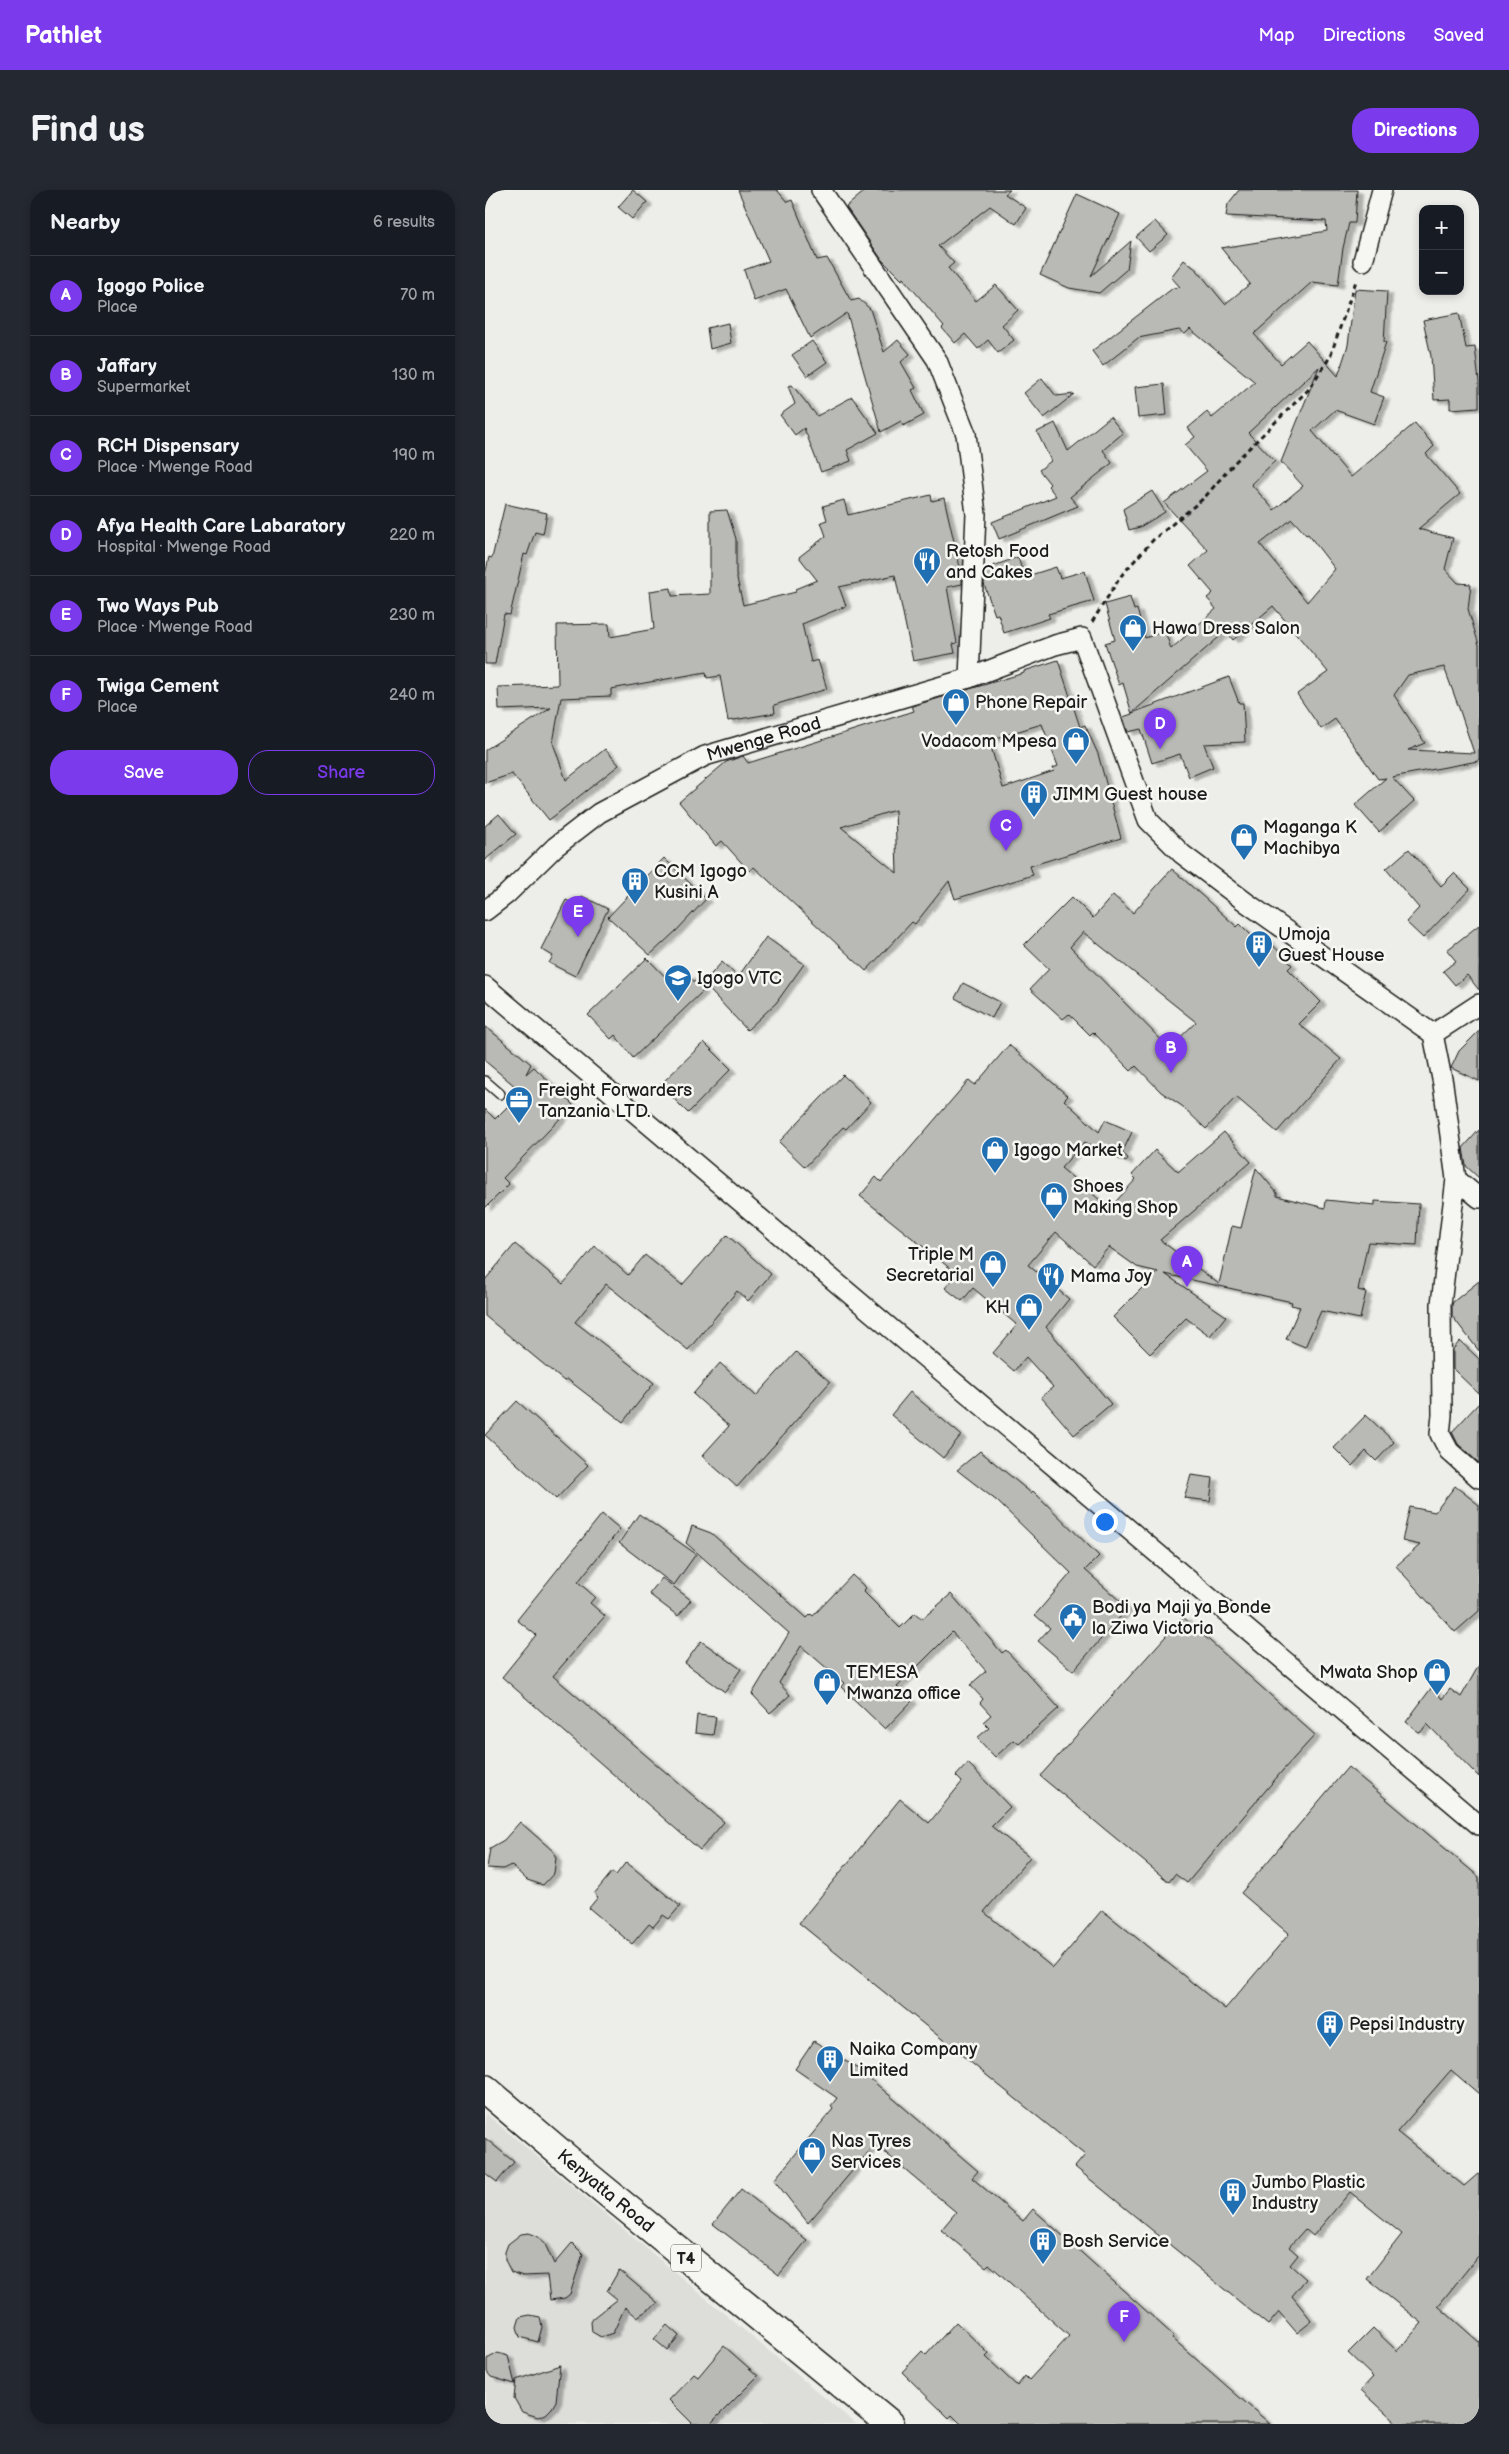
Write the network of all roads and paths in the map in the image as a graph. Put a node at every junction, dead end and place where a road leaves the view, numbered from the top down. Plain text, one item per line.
1 (821, 190) edge
2 (1382, 190) edge
3 (1363, 261) joint
4 (1081, 638) junction
5 (969, 678) junction
6 (485, 910) edge
7 (488, 994) edge
8 (1479, 1004) edge
9 (1433, 1034) junction
10 (485, 1081) edge
11 (500, 1094) dead end
12 (1456, 1179) junction
13 (1479, 1198) edge
14 (1479, 1478) edge
15 (1479, 1825) edge
16 (485, 2089) edge
17 (890, 2424) edge

1 - 5 street
2 - 3 street
3 - 4 path
4 - 5 street, Mwenge Road
4 - 9 street
5 - 6 street, Mwenge Road
7 - 15 street
8 - 9 street
9 - 12 street
10 - 11 lane
12 - 13 street
12 - 14 street
16 - 17 highway, Kenyatta Road / T4

